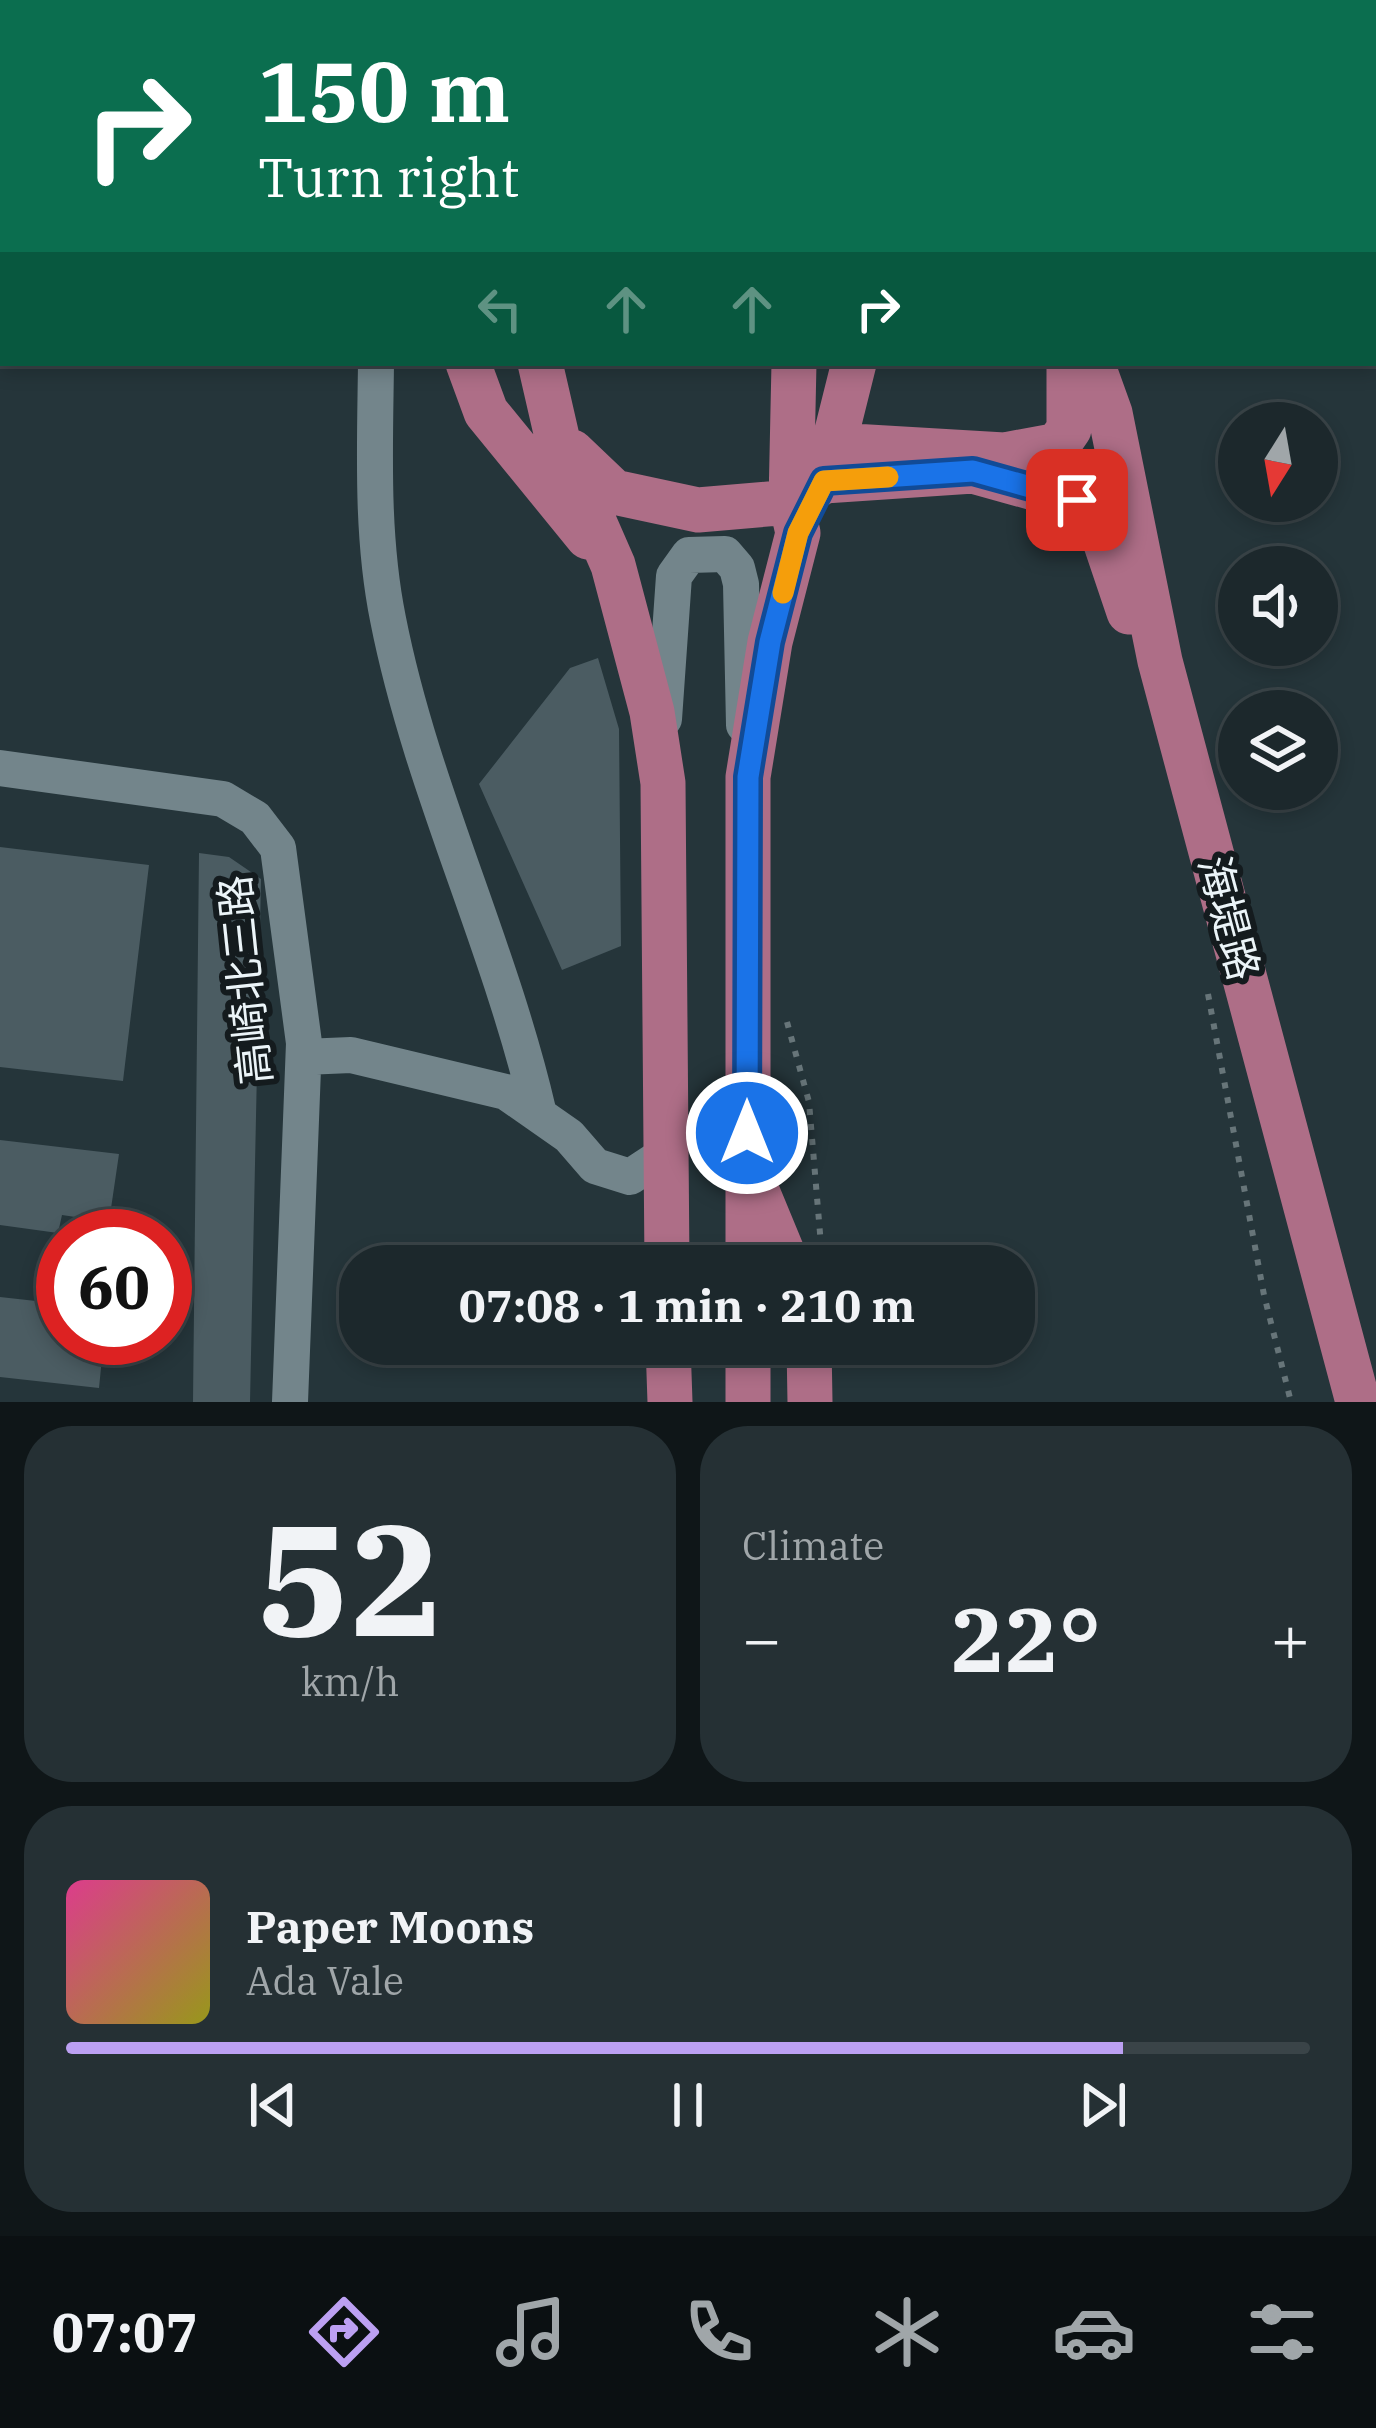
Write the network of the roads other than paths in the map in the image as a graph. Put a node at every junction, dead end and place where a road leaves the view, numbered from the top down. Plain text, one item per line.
1 (376, 366) edge
2 (469, 366) edge
3 (541, 366) edge
4 (794, 366) edge
5 (853, 366) edge
6 (1069, 366) edge
7 (1089, 366) edge
8 (1089, 366) edge
9 (557, 437) junction
10 (812, 490) junction
11 (613, 565) junction
12 (1145, 661) junction
13 (0, 768) edge
14 (748, 777) junction
15 (663, 783) junction
16 (304, 1057) junction
17 (538, 1110) junction
18 (665, 1154) junction
19 (747, 1168) junction
20 (667, 1245) edge
21 (748, 1245) edge
22 (779, 1245) edge
23 (669, 1365) edge
24 (748, 1365) edge
25 (809, 1365) edge
26 (290, 1402) edge
27 (670, 1402) edge
28 (748, 1402) edge
29 (810, 1402) edge
30 (1342, 1402) edge
31 (1358, 1402) edge

1 - 17 street
2 - 11 main road
3 - 9 main road
4 - 10 main road
5 - 10 main road
6 - 10 main road
7 - 12 main road, 海堤路
8 - 31 main road, 海堤路
9 - 10 main road
9 - 11 main road
10 - 12 main road
10 - 14 main road
11 - 15 main road
12 - 30 main road, 海堤路
13 - 16 street, 高崎北三路
14 - 15 street
14 - 19 main road
15 - 18 main road
16 - 17 street
16 - 26 street, 高崎北三路
17 - 18 street
18 - 20 main road
19 - 21 main road
19 - 22 main road
23 - 27 main road
24 - 28 main road
25 - 29 main road

